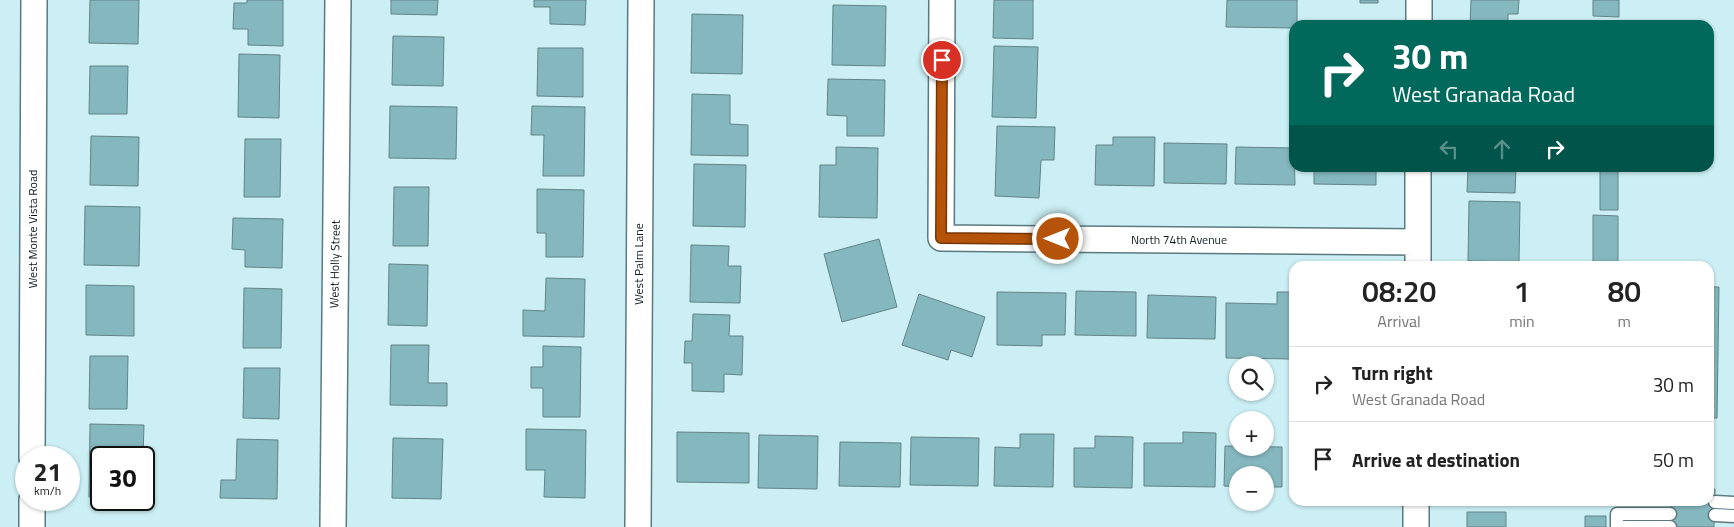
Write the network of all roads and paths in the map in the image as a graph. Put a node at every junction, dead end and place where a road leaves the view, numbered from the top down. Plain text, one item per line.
1 (34, 0) edge
2 (338, 0) edge
3 (641, 0) edge
4 (942, 0) edge
5 (1419, 0) edge
6 (1419, 20) edge
7 (1418, 172) edge
8 (1418, 242) junction
9 (1418, 261) edge
10 (32, 446) edge
11 (1715, 502) dead end
12 (1734, 502) edge
13 (1416, 506) edge
14 (1618, 506) edge
15 (32, 511) edge
16 (1715, 515) dead end
17 (1734, 516) edge
18 (1670, 520) edge
19 (1617, 523) edge
20 (32, 527) edge
21 (333, 527) edge
22 (638, 527) edge
23 (1416, 527) edge

1 - 10 street, West Monte Vista Road
2 - 21 street, West Holly Street
3 - 22 street, West Palm Lane
4 - 8 street, North 74th Avenue
5 - 6 street
7 - 8 street
8 - 9 street
11 - 12 lane
13 - 23 street
14 - 19 lane
15 - 20 street
16 - 17 lane
18 - 19 lane

